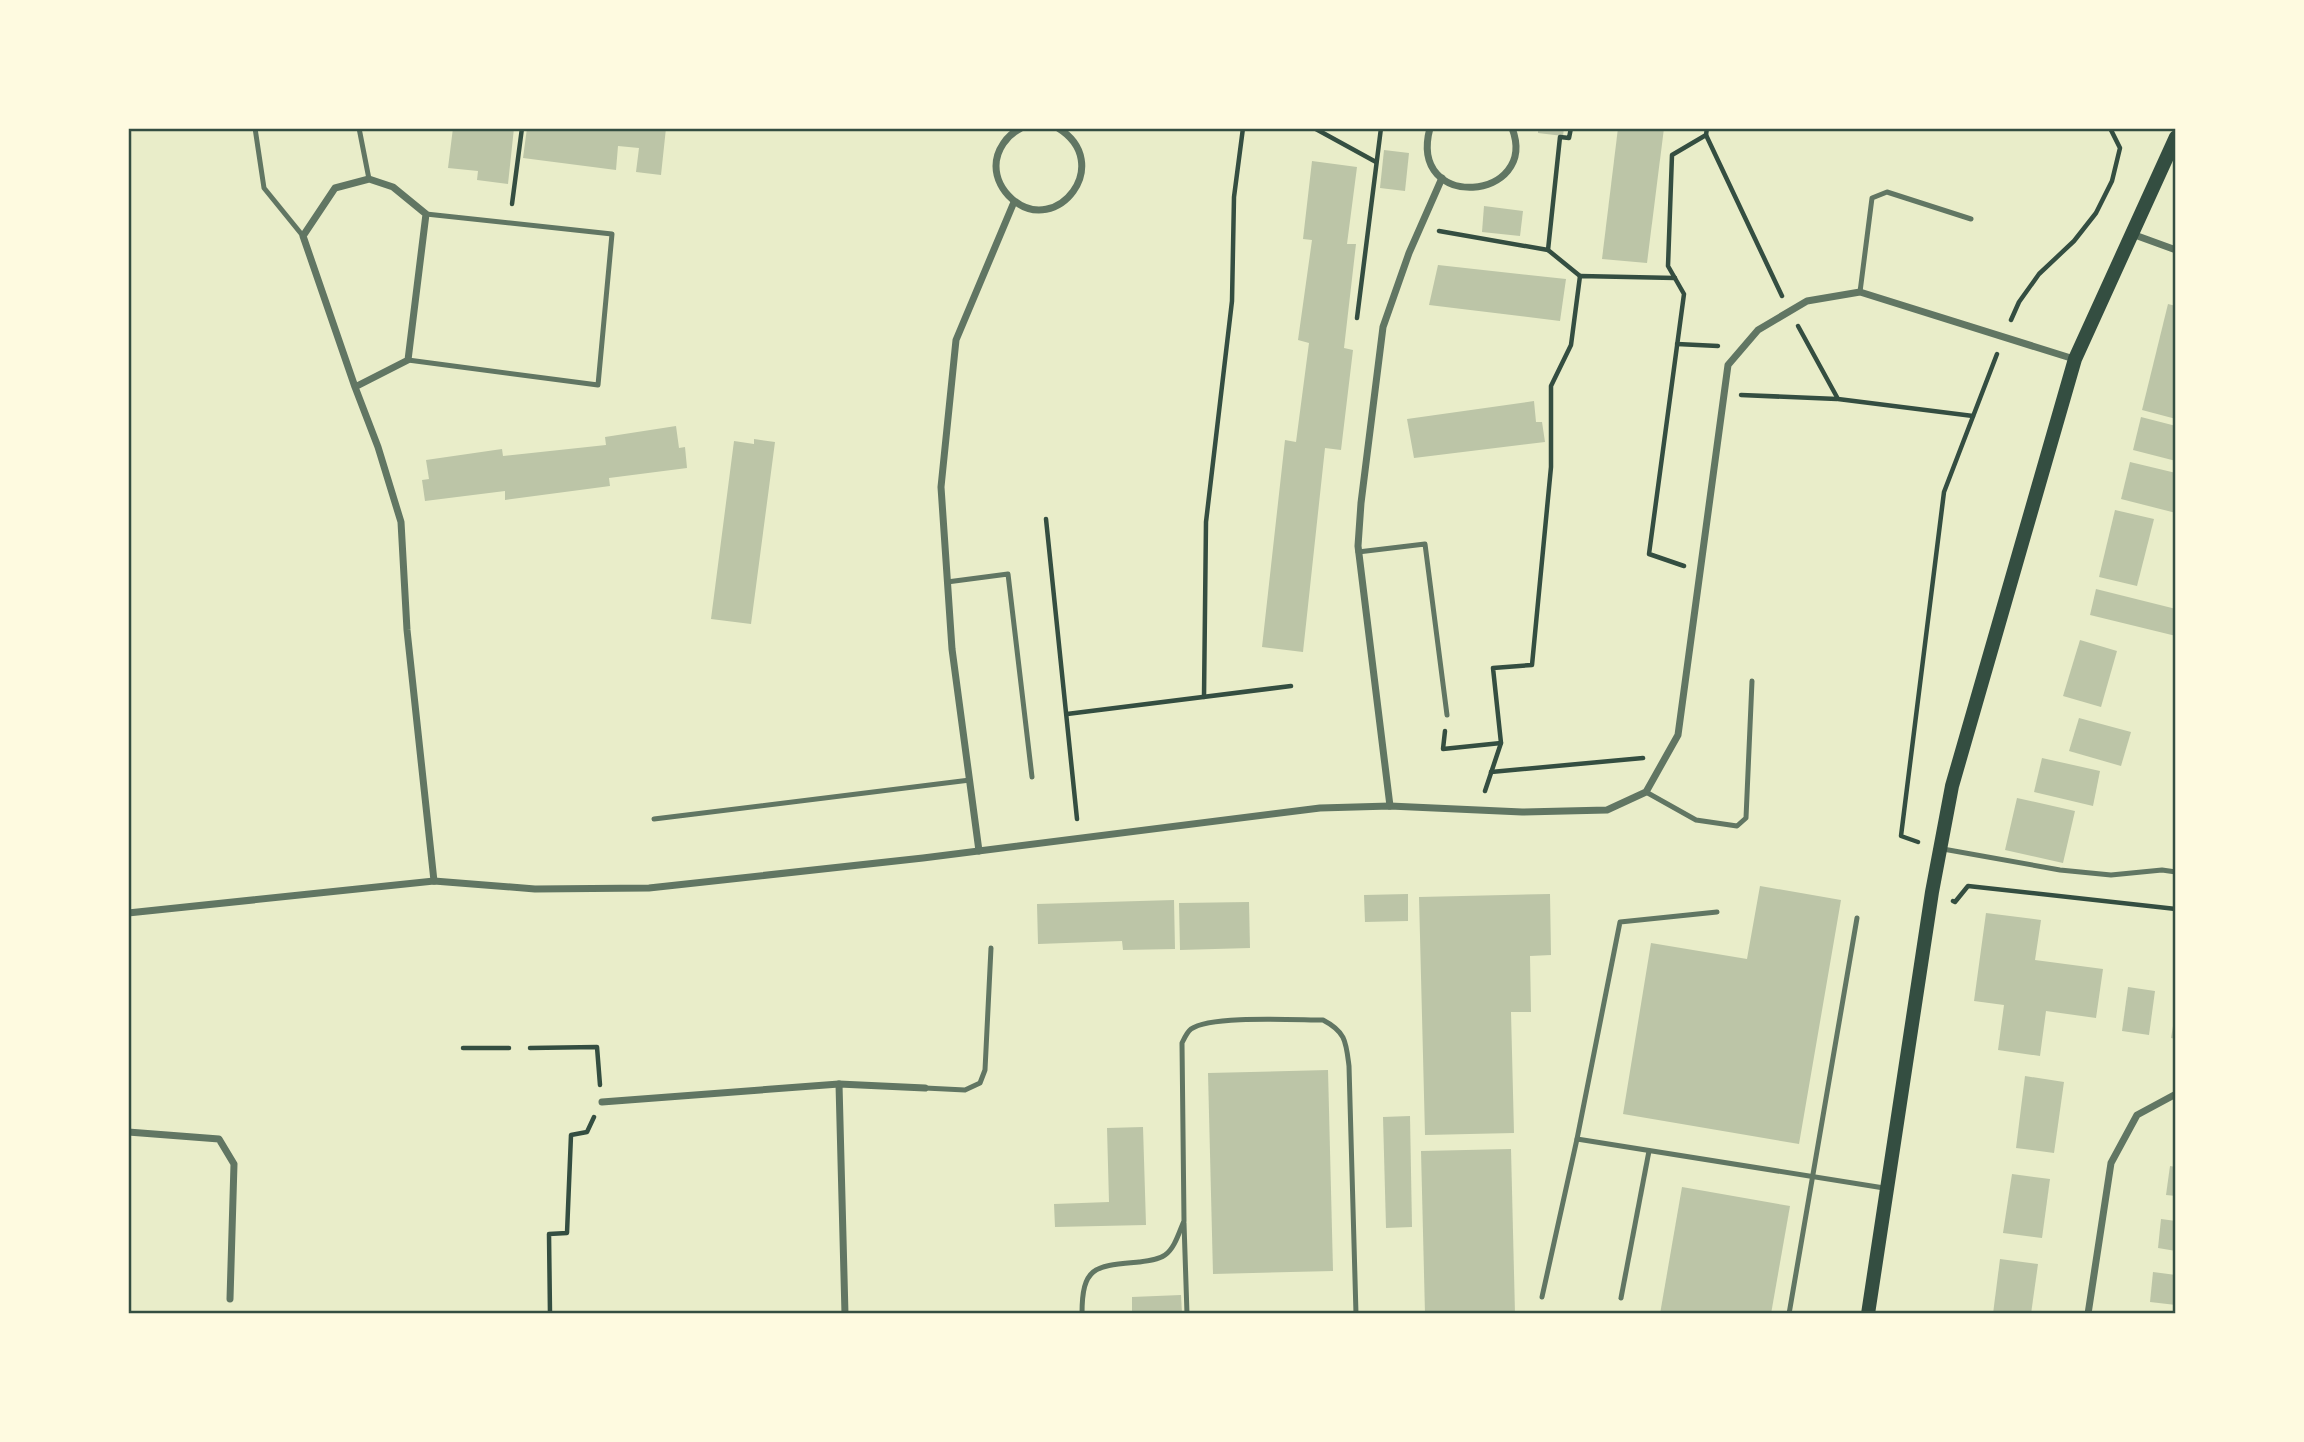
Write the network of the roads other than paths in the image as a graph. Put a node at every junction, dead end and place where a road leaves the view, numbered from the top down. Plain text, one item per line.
1 (255, 128) edge
2 (359, 128) edge
3 (1021, 128) edge
4 (1058, 128) edge
5 (1430, 128) edge
6 (1512, 128) edge
7 (2176, 137) edge
8 (1442, 178) junction
9 (369, 179) junction
10 (1014, 202) junction
11 (426, 214) junction
12 (1971, 219) dead end
13 (2132, 233) junction
14 (303, 236) junction
15 (2176, 250) edge
16 (1860, 292) junction
17 (2075, 359) junction
18 (408, 360) junction
19 (355, 387) junction
20 (1358, 552) junction
21 (947, 582) junction
22 (1752, 681) dead end
23 (1447, 715) road end
24 (1032, 777) dead end
25 (970, 780) junction
26 (1646, 792) junction
27 (1390, 806) junction
28 (654, 819) dead end
29 (1940, 849) junction
30 (979, 851) junction
31 (2176, 872) edge
32 (434, 881) junction
33 (1717, 912) dead end
34 (128, 913) edge
35 (1857, 918) dead end
36 (991, 947) dead end
37 (839, 1084) junction
38 (925, 1088) joint
39 (2176, 1094) edge
40 (602, 1102) road end
41 (128, 1132) edge
42 (1577, 1139) junction
43 (1649, 1151) junction
44 (1812, 1177) junction
45 (1888, 1188) junction
46 (1184, 1221) junction
47 (1542, 1297) dead end
48 (1621, 1298) dead end
49 (230, 1299) dead end
50 (845, 1314) edge
51 (1082, 1314) edge
52 (1187, 1314) edge
53 (1356, 1314) edge
54 (1789, 1314) edge
55 (1868, 1314) edge
56 (2088, 1314) edge

1 - 14 lane
2 - 9 lane
3 - 10 street
4 - 10 street
5 - 8 street
6 - 8 street
7 - 13 main road
8 - 20 street
9 - 11 street
9 - 14 street
10 - 21 street
11 - 18 street
11 - 18 lane
12 - 16 lane
13 - 15 street
13 - 17 main road
14 - 19 street
16 - 17 street
16 - 26 street
17 - 29 main road
18 - 19 street
19 - 32 street
20 - 23 lane
20 - 27 street
21 - 24 lane
21 - 25 street
22 - 26 lane
25 - 28 lane
25 - 30 street
26 - 27 street
27 - 30 street
29 - 31 lane
29 - 45 main road
30 - 32 street
32 - 34 street
33 - 42 lane
35 - 44 lane
36 - 38 lane
37 - 38 street
37 - 40 street
37 - 50 street
39 - 56 street
41 - 49 street
42 - 43 lane
42 - 47 lane
43 - 44 lane
43 - 48 lane
44 - 45 lane
44 - 54 lane
45 - 55 main road
46 - 51 lane
46 - 52 lane
46 - 53 lane

